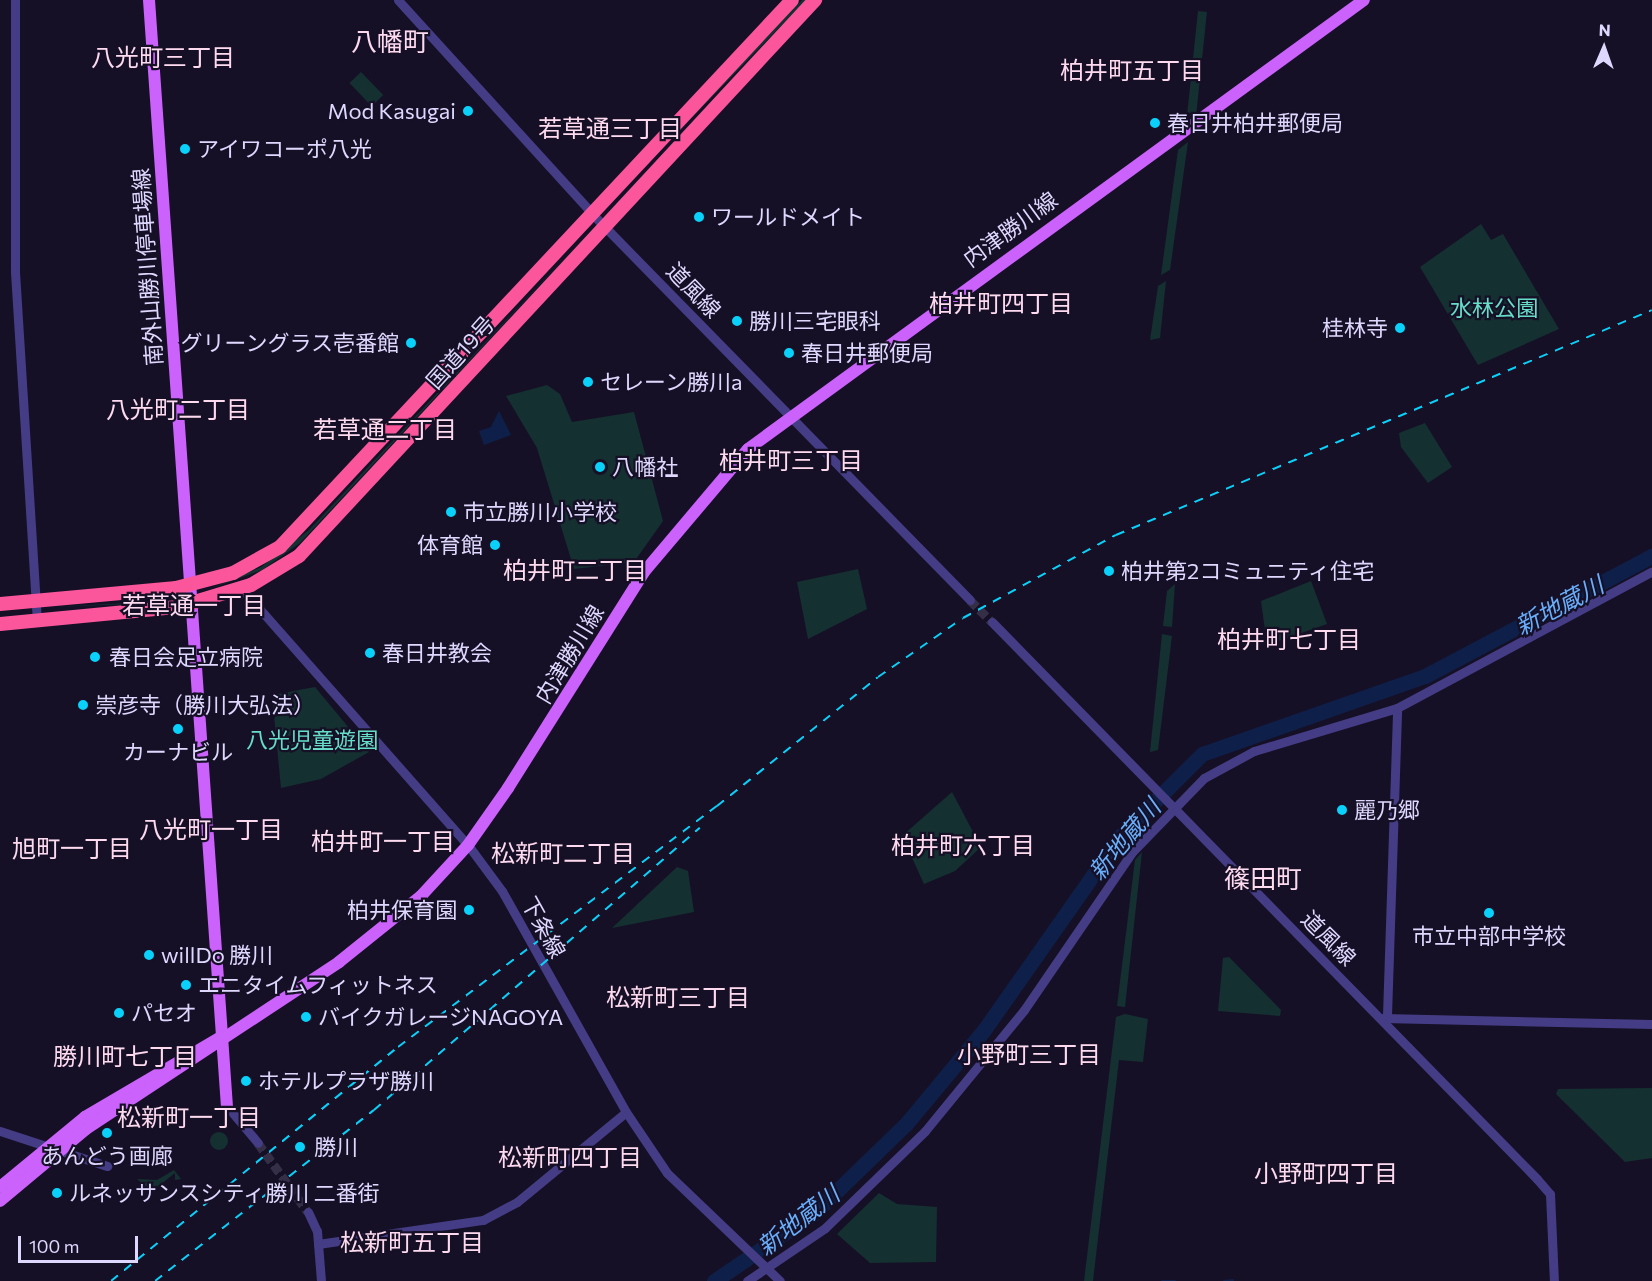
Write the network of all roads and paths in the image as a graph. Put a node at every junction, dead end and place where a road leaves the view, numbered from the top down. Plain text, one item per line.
1 (15, 0) edge
2 (149, 0) edge
3 (398, 0) edge
4 (792, 0) edge
5 (815, 0) edge
6 (1364, 0) edge
7 (591, 212) junction
8 (602, 224) junction
9 (789, 415) junction
10 (1652, 571) edge
11 (190, 585) junction
12 (242, 589) junction
13 (36, 599) junction
14 (970, 600) tunnel mouth
15 (192, 603) junction
16 (0, 604) edge
17 (37, 618) junction
18 (992, 622) tunnel mouth
19 (0, 624) edge
20 (1397, 708) junction
21 (1172, 807) junction
22 (468, 845) junction
23 (1384, 1017) junction
24 (1652, 1024) edge
25 (222, 1037) junction
26 (228, 1106) joint
27 (626, 1112) junction
28 (0, 1131) edge
29 (258, 1143) tunnel mouth
30 (52, 1148) junction
31 (107, 1166) dead end
32 (0, 1187) edge
33 (0, 1201) edge
34 (308, 1212) tunnel mouth
35 (318, 1244) junction
36 (764, 1266) junction
37 (321, 1281) edge
38 (747, 1281) edge
39 (780, 1281) edge
40 (1554, 1281) edge

1 - 13 street
2 - 11 main road, 南外山勝川停車場線
3 - 7 street, 道風線
4 - 7 highway, 国道19号
5 - 8 highway, 国道19号
6 - 9 main road, 内津勝川線
7 - 8 street, 道風線
7 - 11 highway, 国道19号
8 - 9 street, 道風線
8 - 12 highway, 国道19号
9 - 14 street, 道風線
9 - 22 main road, 内津勝川線
10 - 20 street
11 - 13 highway, 国道19号
11 - 15 main road, 南外山勝川停車場線
12 - 15 highway, 国道19号
12 - 22 street, 下条線
13 - 16 highway, 国道19号
13 - 17 street
15 - 17 highway, 国道19号
15 - 25 main road, 南外山勝川停車場線
17 - 19 highway, 国道19号
18 - 21 street, 道風線
20 - 21 street
20 - 23 street
21 - 23 street, 道風線
21 - 36 street
22 - 25 main road, 内津勝川線
22 - 27 street, 下条線
23 - 24 street
23 - 40 street, 道風線
25 - 26 main road, 南外山勝川停車場線
25 - 30 main road, 内津勝川線
26 - 29 street
27 - 35 street
27 - 36 street, 下条線
28 - 30 street
30 - 31 street
30 - 32 main road, 内津勝川線
30 - 33 main road, 内津勝川線
34 - 35 street
35 - 37 street
36 - 38 street
36 - 39 street

